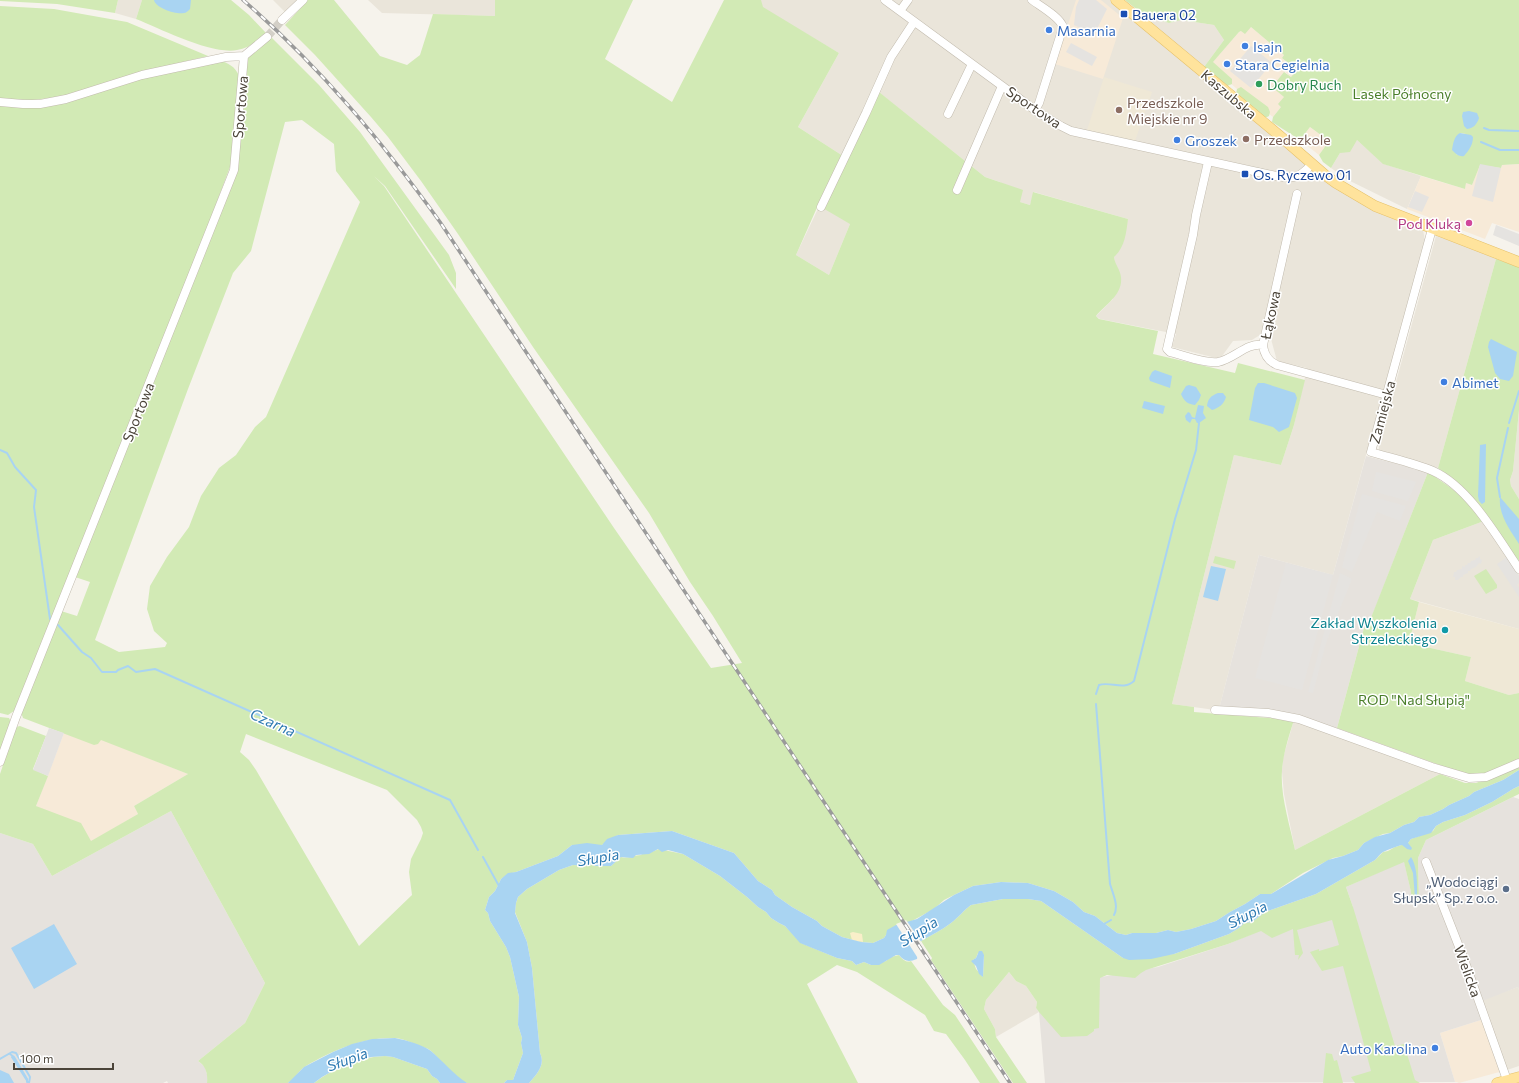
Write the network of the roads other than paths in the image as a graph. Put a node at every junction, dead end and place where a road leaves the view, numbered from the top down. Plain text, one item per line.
1 (303, 0) edge
2 (885, 0) edge
3 (908, 0) edge
4 (1032, 0) edge
5 (1116, 0) edge
6 (900, 11) junction
7 (282, 20) tunnel mouth
8 (914, 22) junction
9 (267, 36) tunnel mouth
10 (244, 56) junction
11 (972, 64) junction
12 (1002, 86) junction
13 (0, 102) edge
14 (1035, 110) junction
15 (948, 114) dead end
16 (1208, 162) junction
17 (1312, 164) junction
18 (957, 190) dead end
19 (1297, 194) dead end
20 (820, 207) dead end
21 (1432, 229) junction
22 (1519, 262) edge
23 (1263, 345) junction
24 (1387, 395) junction
25 (1519, 570) edge
26 (1215, 710) dead end
27 (0, 762) edge
28 (1519, 763) edge
29 (1426, 862) dead end
30 (1519, 1077) edge
31 (1502, 1082) edge

1 - 7 street
2 - 6 street, Sportowa
3 - 6 street
4 - 14 street
5 - 17 main road, Kaszubska
6 - 8 street, Sportowa
8 - 11 street, Sportowa
8 - 20 street
9 - 10 street, Sportowa
10 - 13 street, Sportowa
10 - 27 street, Sportowa
11 - 12 street, Sportowa
11 - 15 street
12 - 14 street, Sportowa
12 - 18 street
14 - 16 street, Sportowa
16 - 17 street, Sportowa
16 - 23 street
17 - 21 main road, Kaszubska
19 - 23 street, Łąkowa
21 - 22 main road, Kaszubska
21 - 24 street, Zamiejska
23 - 24 street, Łąkowa
24 - 25 street, Zamiejska
26 - 28 street
29 - 31 street, Wielicka
30 - 31 main road

